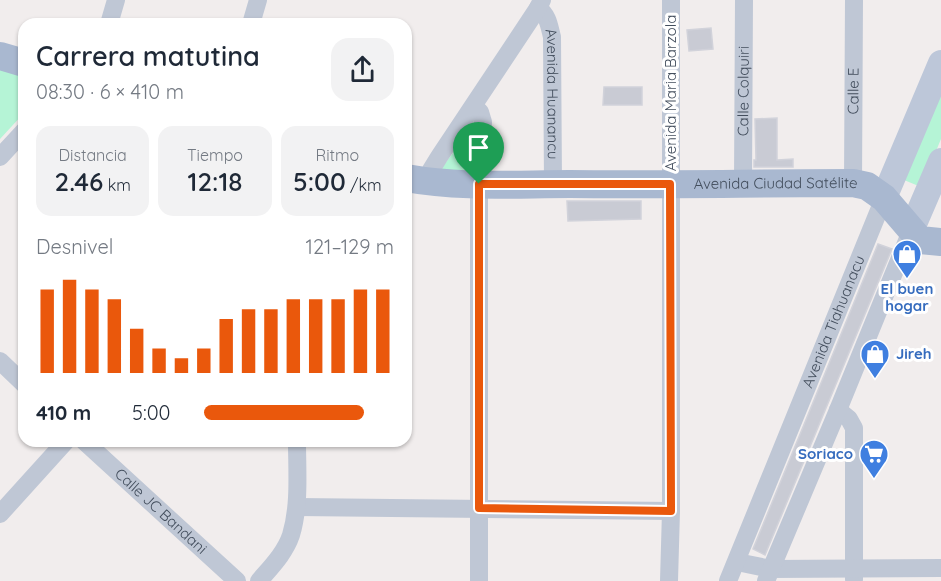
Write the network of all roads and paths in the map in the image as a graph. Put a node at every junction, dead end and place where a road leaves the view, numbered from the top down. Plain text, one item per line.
1 (116, 0) edge
2 (258, 0) edge
3 (671, 0) edge
4 (744, 0) edge
5 (854, 0) edge
6 (540, 4) edge
7 (111, 18) edge
8 (253, 18) edge
9 (0, 56) edge
10 (18, 61) edge
11 (941, 63) edge
12 (474, 106) junction
13 (18, 138) edge
14 (0, 157) edge
15 (941, 161) edge
16 (418, 180) edge
17 (743, 183) junction
18 (853, 183) junction
19 (479, 184) junction
20 (553, 184) junction
21 (670, 184) junction
22 (884, 198) junction
23 (911, 231) junction
24 (941, 242) edge
25 (0, 361) edge
26 (18, 378) edge
27 (838, 410) junction
28 (61, 447) edge
29 (91, 447) edge
30 (297, 447) edge
31 (297, 507) junction
32 (479, 508) junction
33 (671, 511) junction
34 (0, 514) edge
35 (737, 562) junction
36 (941, 568) edge
37 (768, 575) edge
38 (854, 575) edge
39 (237, 581) edge
40 (259, 581) edge
41 (479, 581) edge
42 (669, 581) edge
43 (728, 581) edge

1 - 7 street
2 - 8 street
3 - 21 street, Avenida Maria Barzola
4 - 17 street, Calle Colquiri
5 - 18 street, Calle E
6 - 12 street
6 - 20 street, Avenida Huanancu
9 - 10 main road
11 - 22 main road, Avenida Tiahuanacu
12 - 16 street
12 - 19 street
13 - 14 street
15 - 23 main road
16 - 19 main road, Avenida Ciudad Satélite
17 - 18 main road, Avenida Ciudad Satélite
17 - 21 main road, Avenida Ciudad Satélite
18 - 22 main road, Avenida Ciudad Satélite
19 - 20 main road, Avenida Ciudad Satélite
19 - 32 street
20 - 21 main road, Avenida Ciudad Satélite
21 - 33 street, Avenida Maria Barzola
22 - 23 main road, Avenida Ciudad Satélite
22 - 35 street, Avenida Tiahuanacu
23 - 24 main road
23 - 27 street
25 - 26 street
27 - 37 street
27 - 38 street
28 - 34 street
29 - 39 street, Calle JC Bandani
30 - 31 street
31 - 32 street
31 - 40 street
32 - 33 street
32 - 41 street
33 - 42 street, Avenida Maria Barzola
35 - 37 street
35 - 43 street, Avenida Tiahuanacu
36 - 38 street
37 - 38 street

